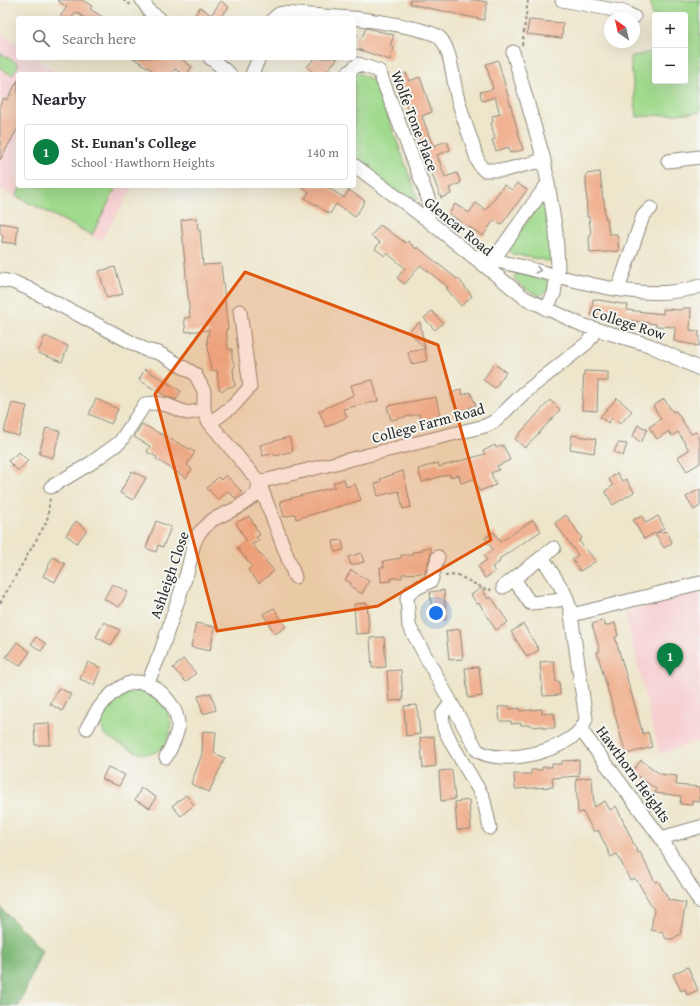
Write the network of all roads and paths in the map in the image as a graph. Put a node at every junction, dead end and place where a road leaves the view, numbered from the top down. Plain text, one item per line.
1 (142, 0) edge
2 (528, 0) edge
3 (562, 0) edge
4 (624, 12) edge
5 (156, 16) edge
6 (278, 16) edge
7 (324, 16) edge
8 (356, 18) edge
9 (513, 52) joint
10 (212, 60) edge
11 (257, 60) edge
12 (228, 72) edge
13 (253, 72) edge
14 (349, 72) edge
15 (700, 157) edge
16 (544, 160) junction
17 (668, 161) dead end
18 (356, 166) edge
19 (548, 183) junction
20 (651, 208) dead end
21 (426, 219) junction
22 (497, 254) junction
23 (472, 256) junction
24 (510, 264) junction
25 (558, 275) junction
26 (0, 280) edge
27 (503, 282) junction
28 (700, 286) edge
29 (618, 289) junction
30 (546, 309) junction
31 (240, 311) dead end
32 (594, 329) junction
33 (700, 369) edge
34 (204, 410) junction
35 (210, 423) junction
36 (259, 482) junction
37 (51, 487) joint
38 (554, 548) dead end
39 (438, 557) dead end
40 (542, 557) junction
41 (295, 577) dead end
42 (514, 579) junction
43 (431, 581) junction
44 (700, 583) edge
45 (503, 587) joint
46 (567, 598) junction
47 (0, 604) edge
48 (572, 615) junction
49 (148, 682) junction
50 (450, 704) junction
51 (88, 728) dead end
52 (581, 730) junction
53 (166, 757) dead end
54 (490, 828) dead end
55 (700, 828) edge
56 (661, 838) junction
57 (700, 902) edge

1 - 5 street
2 - 9 path
3 - 4 street
6 - 7 street
8 - 16 street
9 - 16 street
10 - 12 street
11 - 13 street
14 - 21 street, Wolfe Tone Place
15 - 17 street
16 - 19 street
18 - 21 street, Glencar Road
19 - 22 street
19 - 25 street
20 - 29 street
21 - 23 street, Glencar Road
22 - 23 street
22 - 24 street
23 - 27 street, Glencar Road
24 -> 25 street
24 - 27 street
25 - 29 street
25 - 30 street
26 - 34 street
27 - 30 street, Glencar Road
28 - 29 street
30 - 32 street, College Row
31 - 35 street
32 - 33 street, College Row
32 - 36 street, College Farm Road
34 - 35 street
34 - 37 street
35 - 36 street
36 - 41 street
36 - 49 street, Ashleigh Close
37 - 47 path
38 - 40 street
39 - 43 street
40 - 42 street
40 - 46 street, Hawthorn Heights
42 - 45 street
42 - 46 street
43 - 45 path
43 - 50 street, Hawthorn Heights
44 - 48 street
46 - 48 street, Hawthorn Heights
48 - 52 street, Hawthorn Heights
49 - 51 street
49 - 53 street
50 - 52 street, Hawthorn Heights
50 - 54 street
52 - 56 street, Hawthorn Heights
55 - 56 street, Hawthorn Heights
56 - 57 street, Hawthorn Heights

